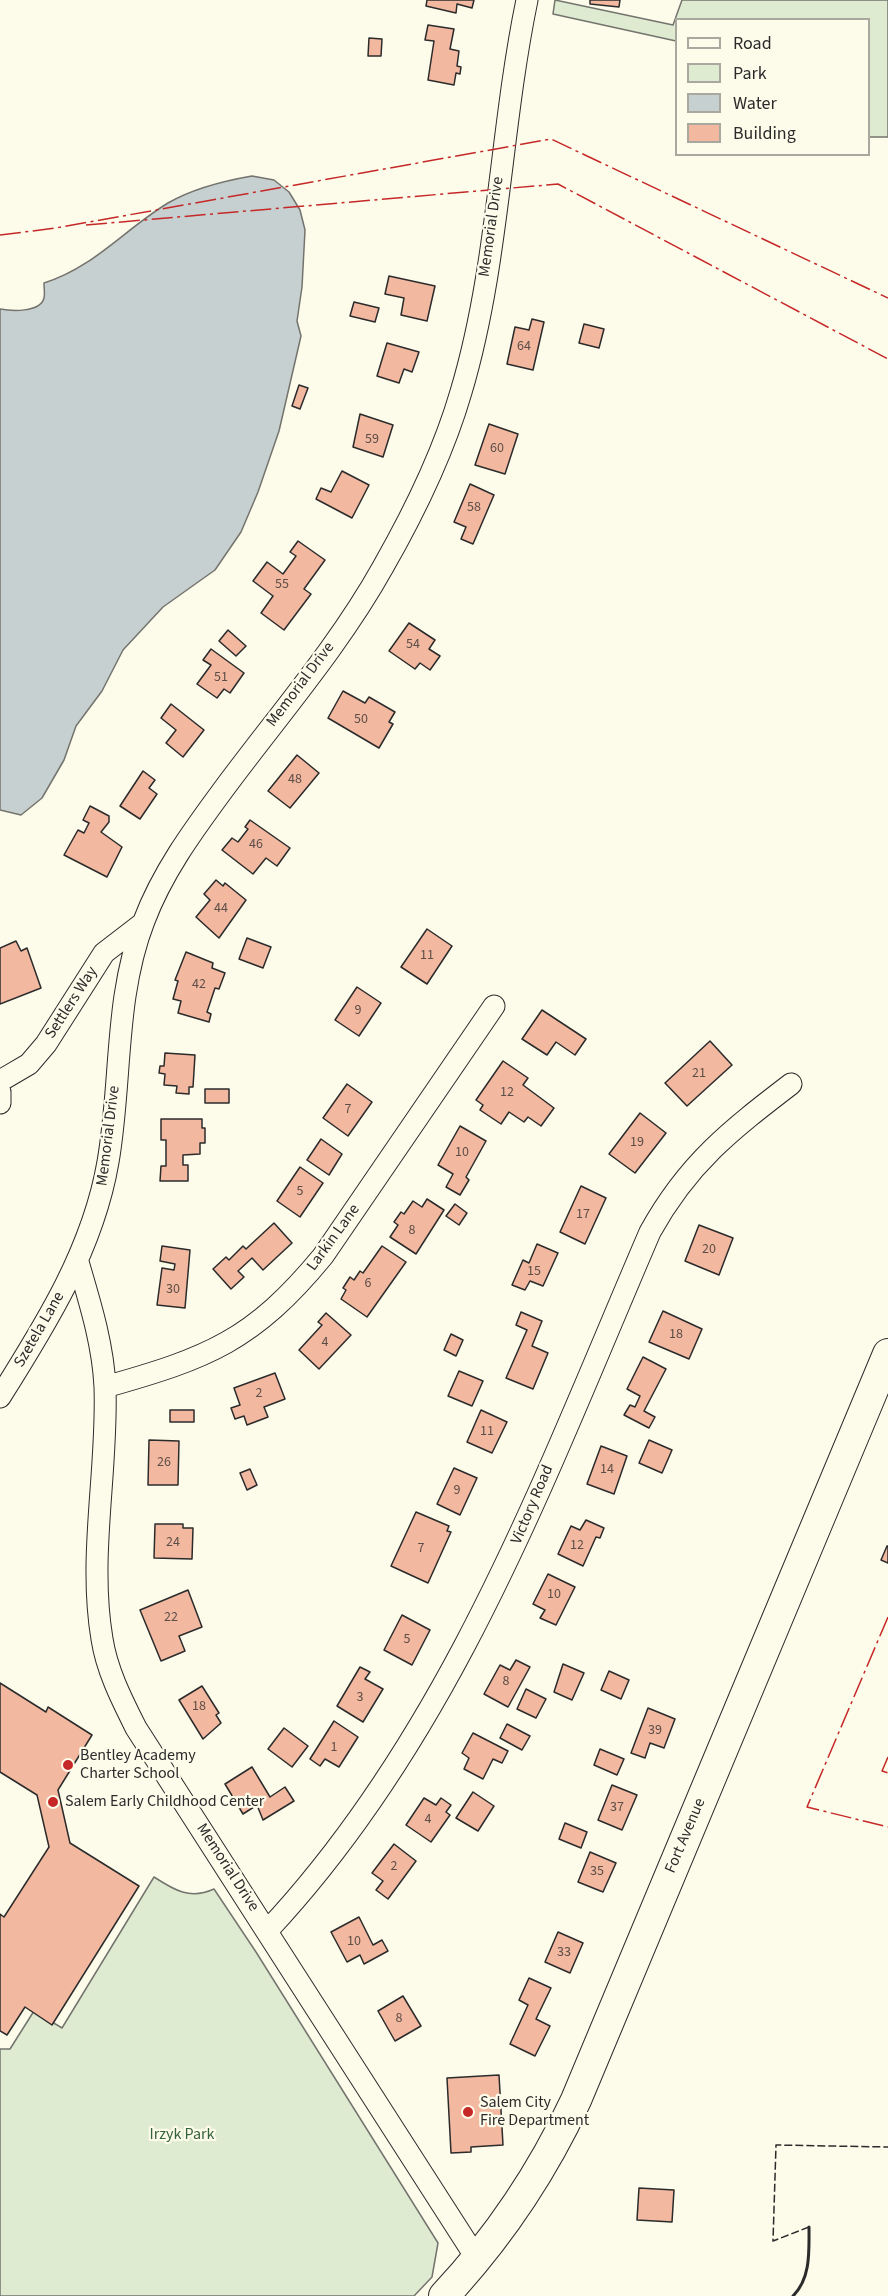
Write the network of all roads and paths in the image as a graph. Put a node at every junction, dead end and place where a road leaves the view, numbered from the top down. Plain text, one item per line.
1 (527, 0) edge
2 (142, 923) junction
3 (494, 1005) dead end
4 (0, 1081) edge
5 (791, 1084) dead end
6 (0, 1092) edge
7 (0, 1103) edge
8 (78, 1262) junction
9 (888, 1354) edge
10 (105, 1387) junction
11 (0, 1397) edge
12 (268, 1930) junction
13 (477, 2259) junction
14 (446, 2296) edge

1 - 2 street, Memorial Drive
2 - 4 street, Settlers Way
2 - 8 street, Memorial Drive
3 - 10 street, Larkin Lane
5 - 12 street, Victory Road
6 - 7 street
8 - 10 street, Memorial Drive
8 - 11 street, Szetela Lane
9 - 13 street, Fort Avenue
10 - 12 street, Memorial Drive
12 - 13 street, Memorial Drive
13 - 14 street, Fort Avenue

